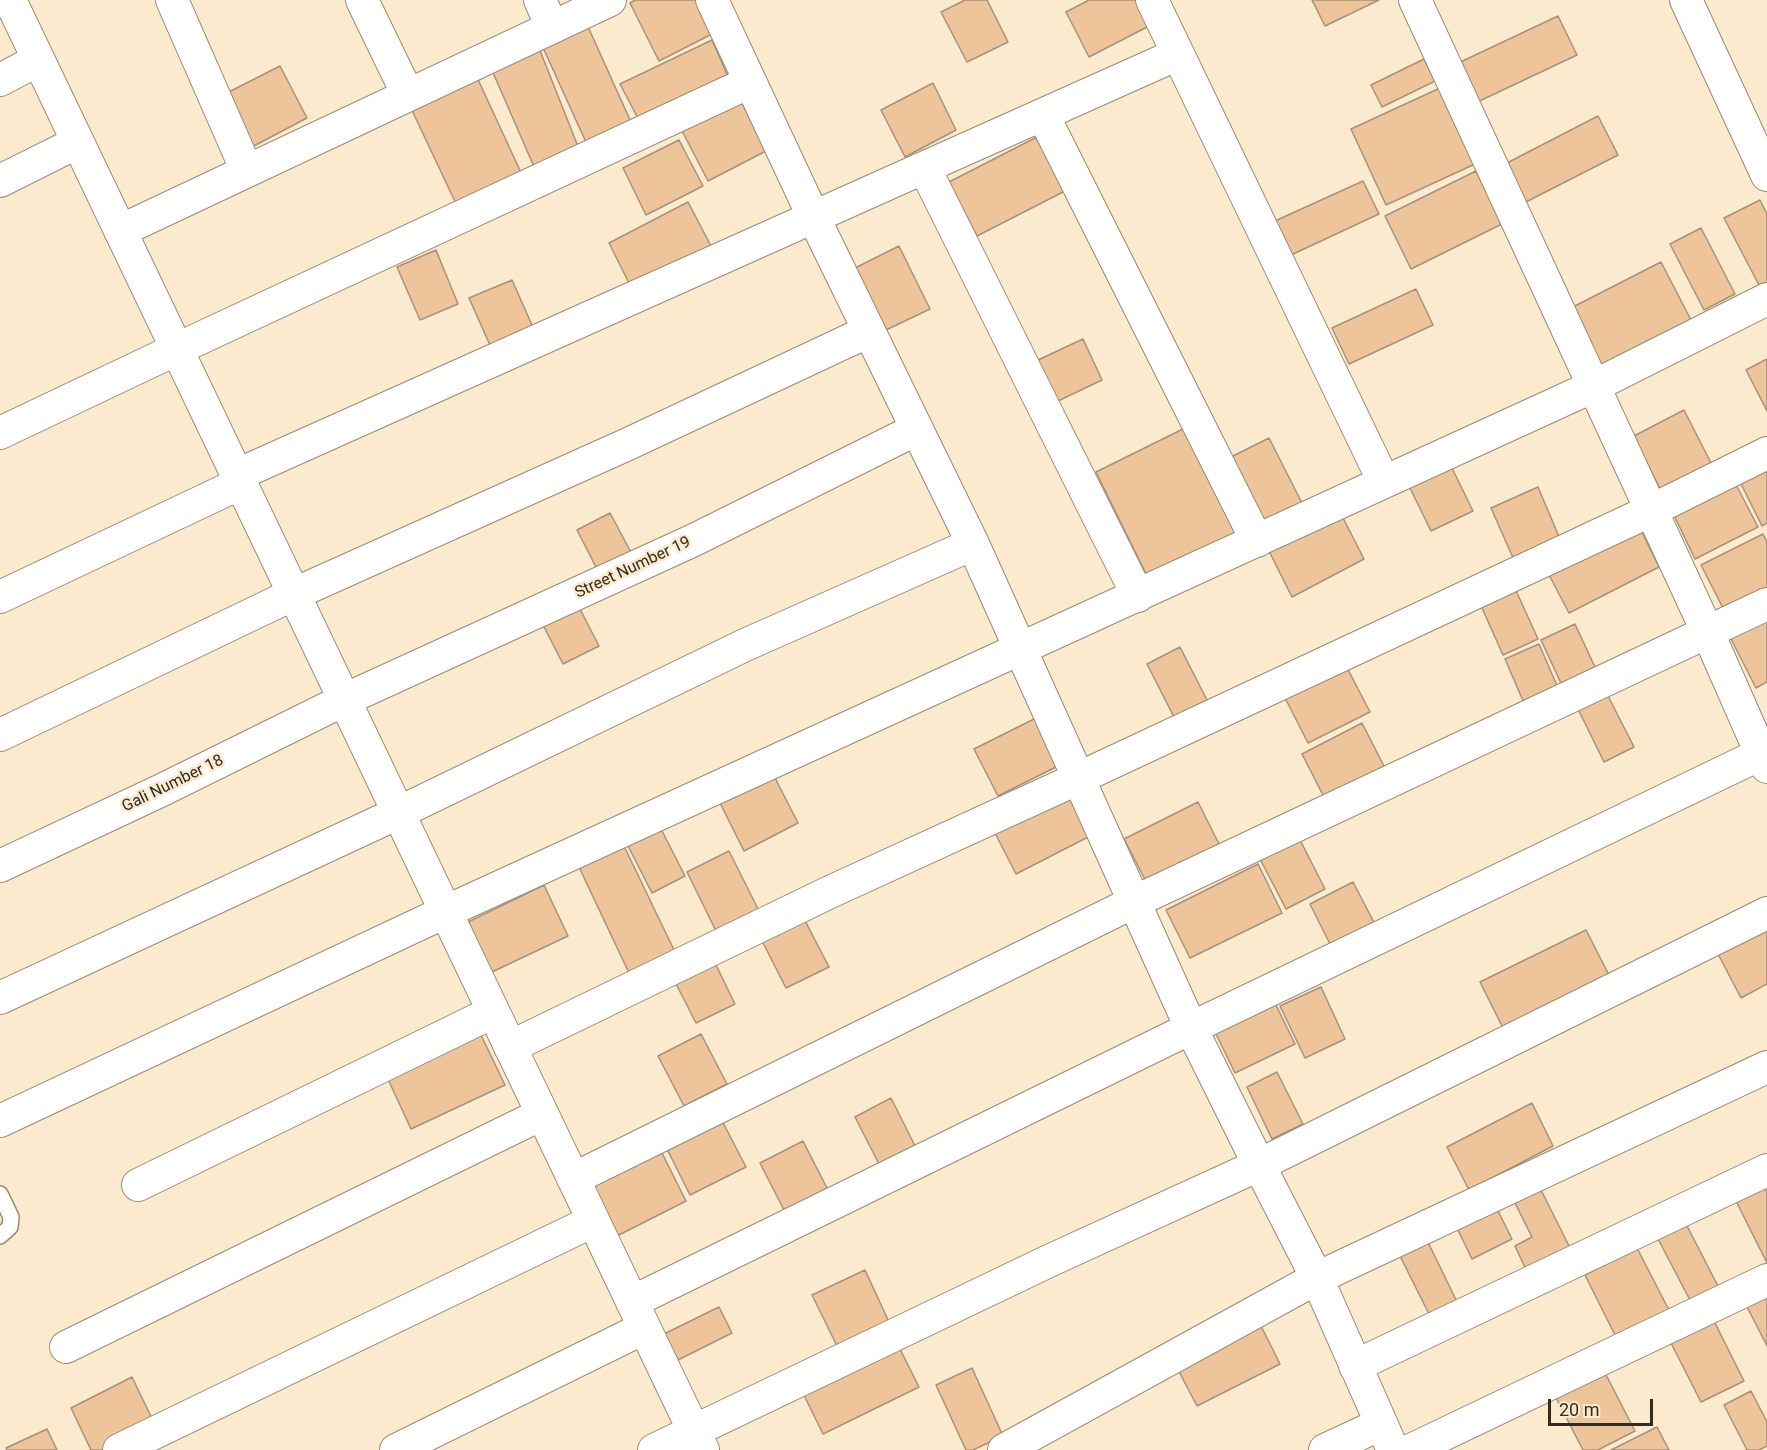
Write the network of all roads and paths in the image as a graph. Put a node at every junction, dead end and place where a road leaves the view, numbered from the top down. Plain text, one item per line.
1 (10, 0) edge
2 (172, 0) edge
3 (363, 0) edge
4 (610, 0) edge
5 (712, 0) edge
6 (1152, 0) edge
7 (1415, 0) edge
8 (1686, 0) edge
9 (546, 14) edge
10 (1178, 54) junction
11 (39, 60) junction
12 (0, 80) edge
13 (750, 82) junction
14 (408, 95) junction
15 (1043, 116) junction
16 (78, 142) junction
17 (925, 169) junction
18 (247, 171) junction
19 (1767, 175) edge
20 (0, 181) edge
21 (814, 218) junction
22 (120, 231) junction
23 (1767, 299) edge
24 (869, 331) junction
25 (177, 349) junction
26 (1594, 386) junction
27 (917, 429) junction
28 (0, 433) edge
29 (1767, 453) edge
30 (239, 479) junction
31 (1384, 482) junction
32 (1652, 510) junction
33 (1257, 541) junction
34 (973, 544) junction
35 (294, 594) junction
36 (1138, 596) junction
37 (0, 597) edge
38 (1767, 604) edge
39 (1708, 633) junction
40 (1019, 650) junction
41 (344, 700) junction
42 (0, 735) edge
43 (1765, 757) edge
44 (1079, 778) junction
45 (398, 813) junction
46 (0, 866) edge
47 (1136, 901) junction
48 (446, 912) junction
49 (1767, 913) edge
50 (0, 998) edge
51 (493, 1012) junction
52 (1191, 1028) junction
53 (510, 1047) junction
54 (1767, 1067) edge
55 (542, 1114) junction
56 (0, 1121) edge
57 (1258, 1165) junction
58 (1767, 1170) edge
59 (573, 1179) junction
60 (138, 1185) dead end
61 (0, 1194) edge
62 (593, 1221) junction
63 (0, 1236) edge
64 (1317, 1278) junction
65 (1767, 1280) edge
66 (638, 1315) junction
67 (66, 1347) dead end
68 (1355, 1366) junction
69 (1387, 1437) edge
70 (698, 1440) edge
71 (119, 1450) edge
72 (396, 1450) edge
73 (654, 1450) edge
74 (1004, 1450) edge
75 (1324, 1450) edge
76 (1412, 1450) edge

1 - 11 street
2 - 18 street
3 - 14 street
4 - 9 street
5 - 13 street
6 - 10 street
7 - 26 street
8 - 19 street
9 - 14 street
10 - 15 street
10 - 31 street
11 - 12 street
11 - 16 street
13 - 21 street
13 - 25 street
14 - 18 street
15 - 17 street
15 - 33 street
16 - 20 street
16 - 22 street
17 - 21 street
17 - 36 street
18 - 22 street
21 - 24 street
21 - 30 street
22 - 25 street
23 - 26 street
24 - 27 street
24 - 35 street
25 - 28 street
25 - 30 street
26 - 31 street
26 - 32 street
27 - 34 street
27 - 41 street, Street Number 19
29 - 32 street
30 - 35 street
30 - 37 street
31 - 33 street
32 - 39 street
32 - 44 street
33 - 36 street
34 - 40 street
34 - 45 street
35 - 41 street
35 - 42 street
36 - 40 street
38 - 39 street
39 - 43 street
39 - 47 street
40 - 44 street
40 - 48 street
41 - 45 street
41 - 46 street, Gali Number 18
43 - 52 street
44 - 47 street
44 - 53 street
45 - 48 street
45 - 50 street
47 - 52 street
47 - 59 street
48 - 51 street
48 - 56 street
49 - 57 street
51 - 53 street
51 - 60 street
52 - 57 street
52 - 66 street
53 - 55 street
54 - 64 street
55 - 59 street
55 - 67 street
57 - 64 street
57 - 70 street
58 - 68 street
59 - 62 street
61 - 63 lane
62 - 66 street
62 - 71 street
64 - 68 street
64 - 74 street
65 - 76 street
66 - 70 street
66 - 72 street
68 - 69 street
69 - 75 street
70 - 73 street

